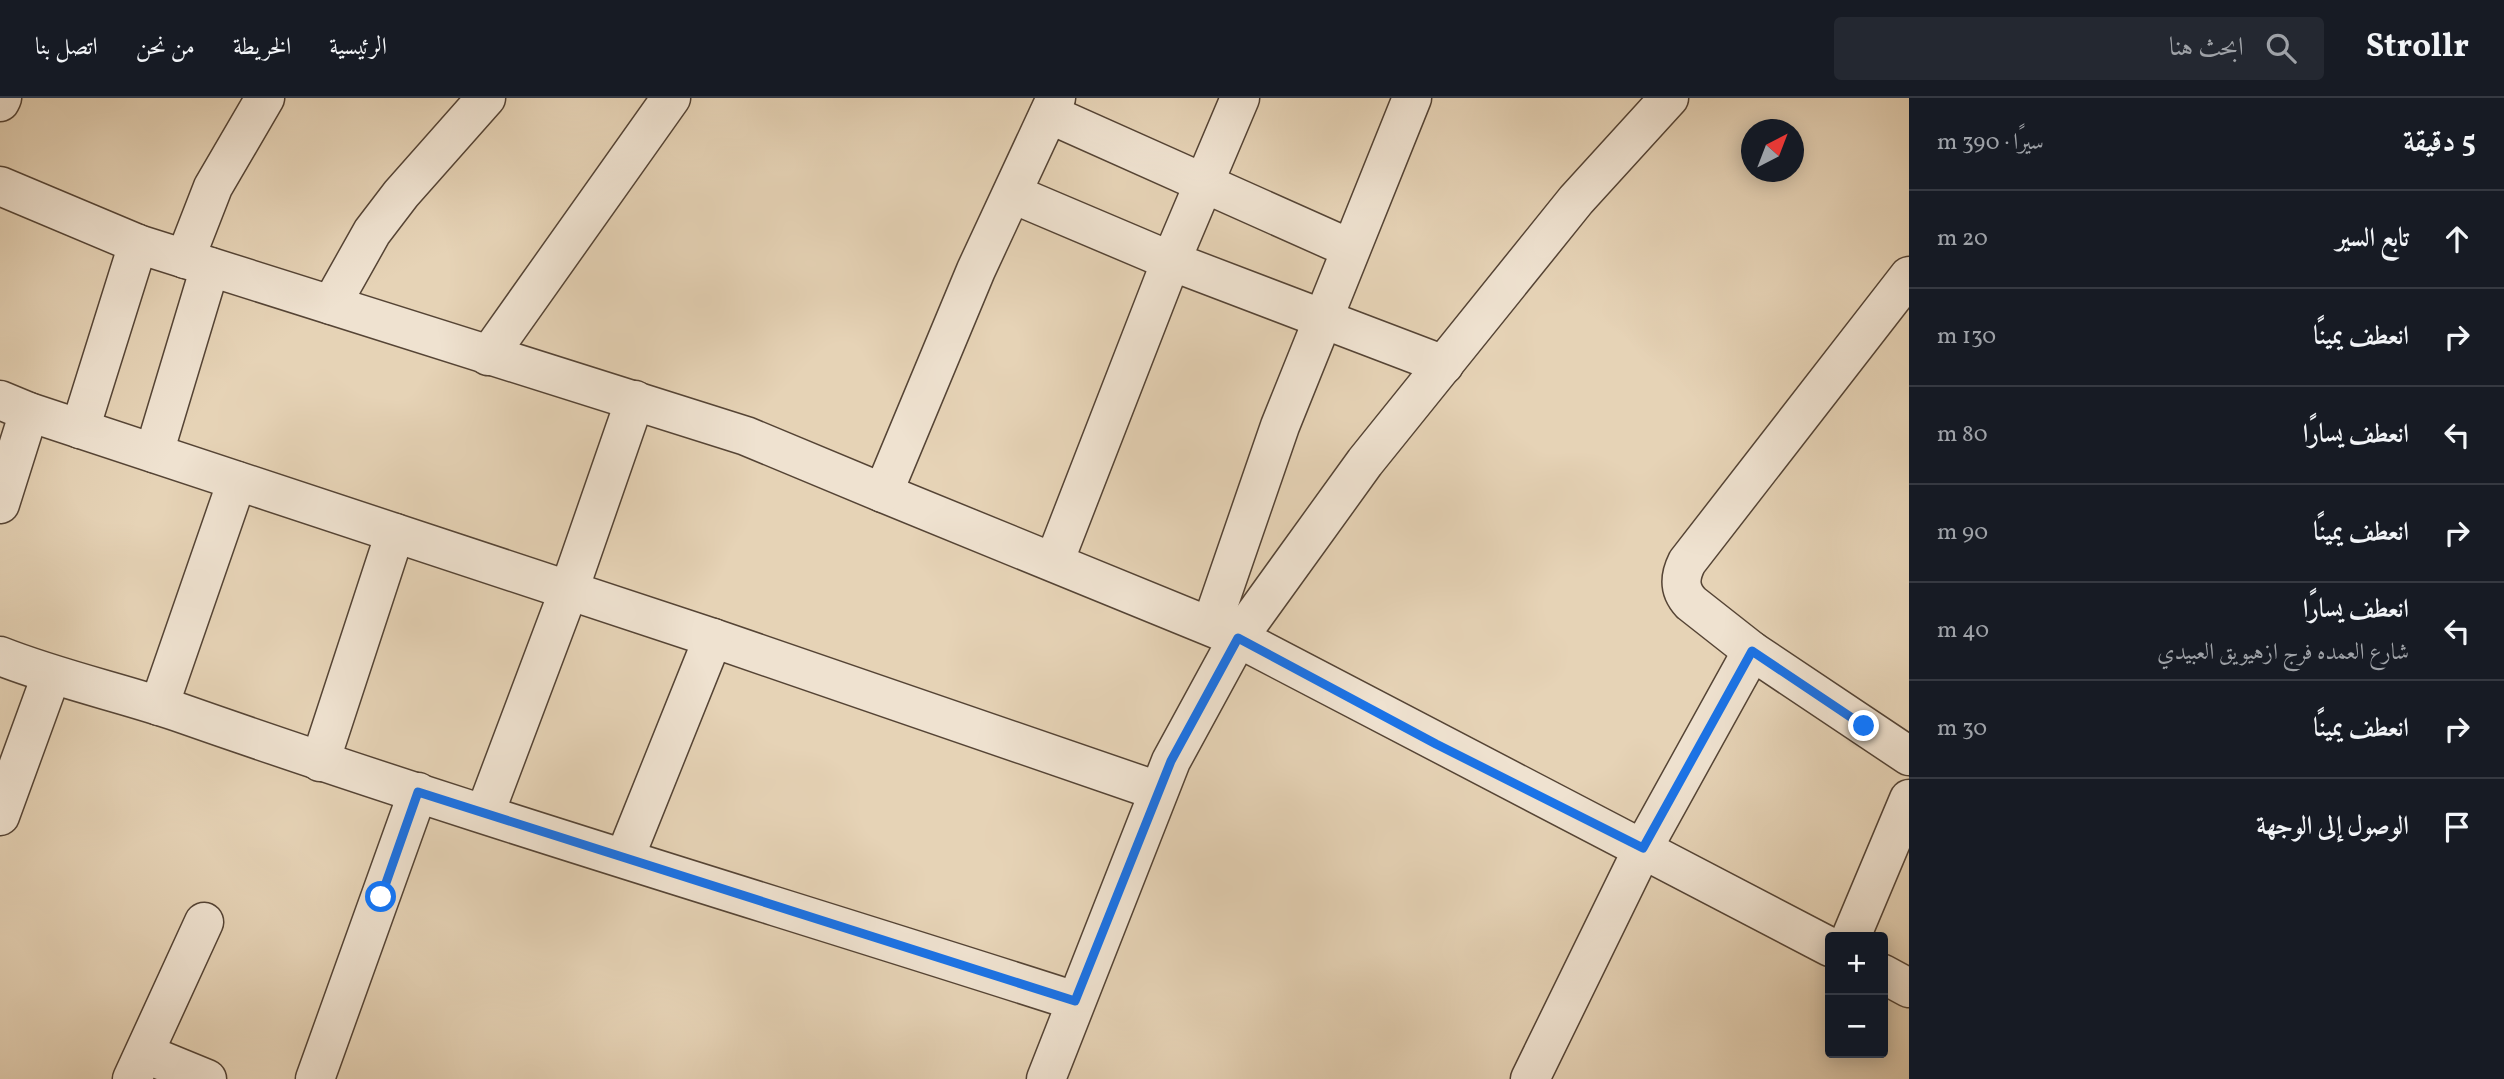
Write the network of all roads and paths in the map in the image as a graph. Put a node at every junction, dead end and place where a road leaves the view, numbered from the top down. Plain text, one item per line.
1 (265, 98) edge
2 (486, 98) edge
3 (670, 98) edge
4 (1240, 98) edge
5 (1412, 98) edge
6 (1669, 98) edge
7 (1052, 106) edge
8 (1204, 184) junction
9 (0, 186) edge
10 (1013, 194) junction
11 (138, 244) junction
12 (1349, 248) junction
13 (1171, 261) junction
14 (197, 263) junction
15 (1904, 293) edge
16 (331, 305) junction
17 (1322, 319) junction
18 (488, 356) junction
19 (1444, 365) junction
20 (635, 400) junction
21 (14, 406) edge
22 (79, 429) junction
23 (154, 453) junction
24 (237, 481) junction
25 (883, 493) junction
26 (0, 504) edge
27 (395, 533) junction
28 (1054, 562) junction
29 (569, 590) junction
30 (1225, 632) junction
31 (713, 638) junction
32 (1752, 651) junction
33 (0, 656) edge
34 (51, 676) junction
35 (159, 706) junction
36 (1909, 756) edge
37 (320, 762) junction
38 (1158, 791) junction
39 (418, 792) junction
40 (1909, 799) edge
41 (485, 813) junction
42 (0, 816) edge
43 (1643, 848) junction
44 (625, 857) junction
45 (204, 922) dead end
46 (1853, 932) edge
47 (1825, 944) edge
48 (1888, 977) edge
49 (1909, 988) edge
50 (1075, 1001) junction
51 (139, 1067) edge
52 (207, 1079) edge
53 (315, 1079) edge
54 (1046, 1079) edge
55 (1530, 1079) edge

1 - 14 street
2 - 16 street
3 - 18 street
4 - 8 street
5 - 12 street
6 - 19 street
7 - 8 street
7 - 10 street
8 - 12 street
8 - 13 street
9 - 11 street
10 - 13 street
10 - 25 street
11 - 14 street
11 - 22 street
12 - 17 street
13 - 17 street
13 - 28 street
14 - 16 street
14 - 23 street
15 - 32 street
16 - 18 street
17 - 19 street
17 - 30 street
18 - 20 street
19 - 30 street
20 - 25 street
20 - 29 street
21 - 22 street
21 - 26 street
22 - 23 street
23 - 24 street
24 - 27 street
24 - 35 street
25 - 28 street
27 - 29 street
27 - 37 street
28 - 30 street
29 - 31 street
29 - 41 street
30 - 38 street
30 - 43 street
31 - 38 street
31 - 44 street
32 - 36 street
32 - 43 street
33 - 34 street
34 - 35 street
34 - 42 street
35 - 37 street
37 - 39 street
38 - 50 street
39 - 41 street
39 - 53 street
40 - 46 street
41 - 44 street
43 - 47 street
43 - 55 street
44 - 50 street
45 - 51 street
48 - 49 street
50 - 54 street
51 - 52 street

